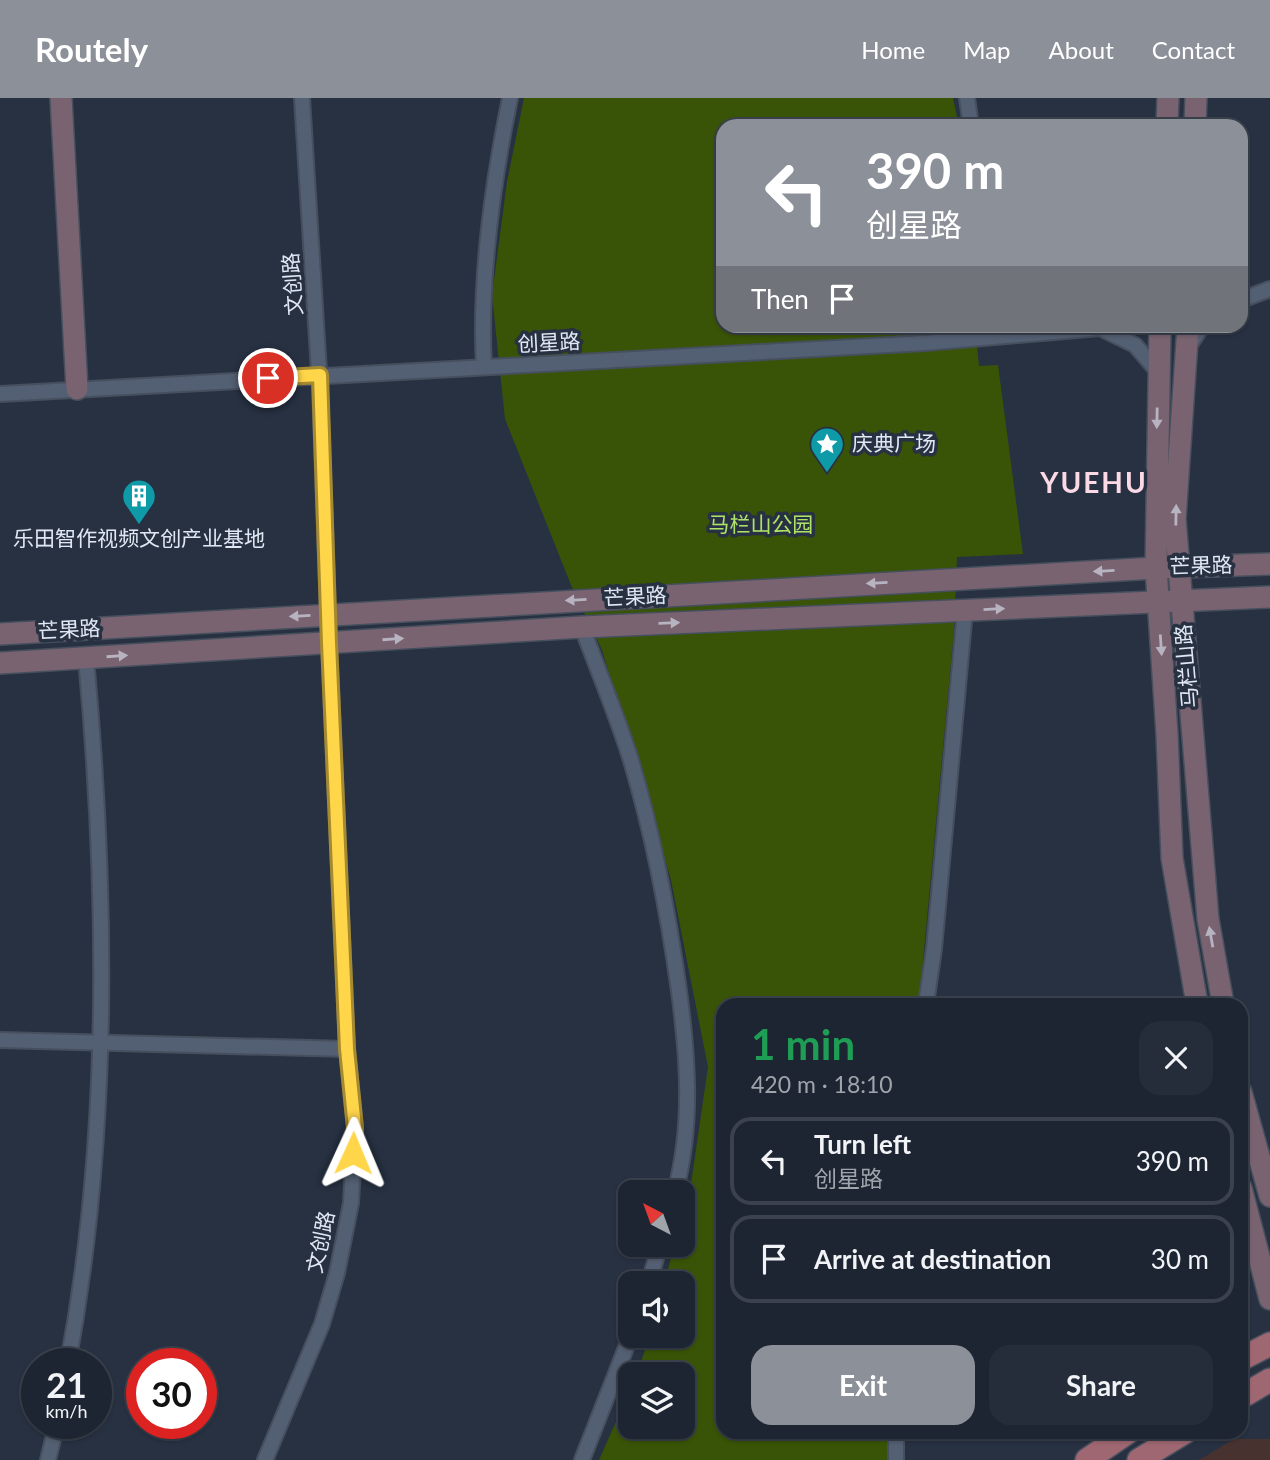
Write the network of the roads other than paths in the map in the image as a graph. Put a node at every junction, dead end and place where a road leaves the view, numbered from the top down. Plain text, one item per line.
1 (61, 98) edge
2 (302, 98) edge
3 (510, 98) edge
4 (967, 98) edge
5 (1168, 98) edge
6 (1196, 98) edge
7 (970, 119) edge
8 (1167, 119) edge
9 (1195, 119) edge
10 (1270, 289) edge
11 (1248, 293) edge
12 (969, 333) edge
13 (1113, 333) edge
14 (1160, 333) edge
15 (1188, 333) edge
16 (1198, 333) edge
17 (1187, 350) junction
18 (484, 367) junction
19 (1158, 372) junction
20 (320, 375) junction
21 (77, 390) junction
22 (0, 394) edge
23 (1270, 564) edge
24 (1156, 568) junction
25 (1179, 568) junction
26 (1270, 597) edge
27 (1182, 600) junction
28 (1159, 601) junction
29 (965, 610) junction
30 (329, 614) junction
31 (582, 627) junction
32 (0, 634) edge
33 (329, 643) junction
34 (86, 658) junction
35 (0, 663) edge
36 (927, 998) edge
37 (1196, 998) edge
38 (1222, 998) edge
39 (0, 1040) edge
40 (100, 1043) junction
41 (347, 1049) junction
42 (1248, 1117) edge
43 (677, 1180) edge
44 (1270, 1196) edge
45 (1248, 1215) edge
46 (1270, 1299) edge
47 (1270, 1344) edge
48 (70, 1348) edge
49 (626, 1348) edge
50 (1248, 1355) edge
51 (1270, 1380) edge
52 (1248, 1393) edge
53 (53, 1439) edge
54 (896, 1439) edge
55 (1118, 1439) edge
56 (1174, 1439) edge
57 (48, 1460) edge
58 (265, 1460) edge
59 (582, 1460) edge
60 (895, 1460) edge
61 (1087, 1460) edge
62 (1139, 1460) edge

1 - 21 main road
2 - 20 street, 文创路
3 - 18 street
4 - 7 street
5 - 8 main road
6 - 9 main road
10 - 11 street
12 - 18 street, 创星路
13 - 19 street
14 - 19 main road, 马栏山路
15 - 17 main road, 马栏山路
16 - 17 street
25 -> 17 main road, 马栏山路
18 - 20 street, 创星路
19 -> 24 main road, 马栏山路
20 - 21 street, 创星路
20 - 30 street, 文创路
21 - 22 street, 创星路
23 - 25 main road, 芒果路
24 - 25 main road, 芒果路
24 - 28 main road, 马栏山路
24 -> 30 main road, 芒果路
25 - 27 main road, 马栏山路
26 - 27 main road, 芒果路
27 - 28 main road, 芒果路
38 -> 27 main road, 马栏山路
29 -> 28 main road, 芒果路
28 -> 37 main road, 马栏山路
31 -> 29 main road, 芒果路
29 - 36 street
30 -> 32 main road, 芒果路
30 - 33 street, 文创路
33 -> 31 main road, 芒果路
31 - 43 street
34 -> 33 main road, 芒果路
33 - 41 street, 文创路
34 - 35 main road, 芒果路
34 - 40 street
39 - 40 street
40 - 41 street
40 - 48 street
41 - 58 street, 文创路
42 - 44 main road
45 - 46 main road
47 - 50 main road
49 - 59 street
51 - 52 main road
53 - 57 street
54 - 60 street
55 - 61 main road
56 - 62 main road

